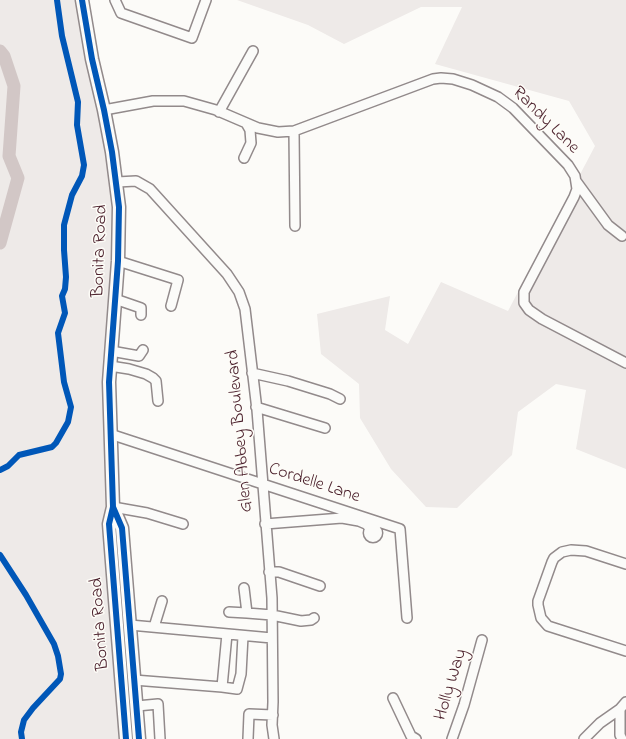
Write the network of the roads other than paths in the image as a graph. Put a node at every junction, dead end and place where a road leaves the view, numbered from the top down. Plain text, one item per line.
1 (82, 0) edge
2 (206, 0) edge
3 (116, 1) edge
4 (253, 51) dead end
5 (104, 110) junction
6 (219, 112) junction
7 (246, 123) junction
8 (294, 131) junction
9 (244, 158) dead end
10 (576, 181) junction
11 (117, 182) junction
12 (295, 226) dead end
13 (622, 236) dead end
14 (118, 261) junction
15 (115, 299) junction
16 (171, 306) dead end
17 (141, 315) dead end
18 (143, 350) dead end
19 (112, 351) junction
20 (626, 363) edge
21 (110, 366) junction
22 (252, 373) junction
23 (340, 399) dead end
24 (158, 401) dead end
25 (256, 407) junction
26 (325, 428) dead end
27 (110, 434) junction
28 (263, 484) junction
29 (113, 507) junction
30 (183, 524) dead end
31 (265, 524) junction
32 (370, 529) dead end
33 (626, 564) edge
34 (269, 572) junction
35 (320, 586) dead end
36 (244, 588) dead end
37 (162, 601) dead end
38 (229, 612) dead end
39 (247, 613) junction
40 (272, 615) junction
41 (314, 618) dead end
42 (407, 618) dead end
43 (130, 625) junction
44 (154, 627) junction
45 (227, 634) junction
46 (243, 636) junction
47 (272, 638) junction
48 (482, 640) dead end
49 (626, 651) edge
50 (134, 680) junction
51 (222, 687) junction
52 (393, 698) dead end
53 (623, 705) edge
54 (137, 706) junction
55 (273, 715) junction
56 (126, 739) edge
57 (139, 739) edge
58 (160, 739) edge
59 (248, 739) edge
60 (274, 739) edge
61 (416, 739) edge
62 (452, 739) edge
63 (584, 739) edge
64 (622, 739) edge

1 - 5 main road, Bonita Road
2 - 3 street
4 - 6 street
5 - 6 street, Randy Lane
5 - 11 main road, Bonita Road
6 - 7 street, Randy Lane
7 - 8 street, Randy Lane
7 - 9 street
8 - 10 street, Randy Lane
8 - 12 street
10 - 13 street
10 - 20 street, Randy Lane
11 - 14 main road, Bonita Road
11 - 22 street, Glen Abbey Boulevard
14 - 15 main road, Bonita Road
14 - 16 street
15 - 17 street
15 - 19 main road, Bonita Road
18 - 19 street
19 - 21 main road, Bonita Road
21 - 24 street
21 - 27 main road, Bonita Road
22 - 23 street
22 - 25 street, Glen Abbey Boulevard
25 - 26 street
25 - 28 street, Glen Abbey Boulevard
27 - 28 street, Cordelle Lane
27 - 29 main road, Bonita Road
28 - 31 street, Glen Abbey Boulevard
28 - 42 street, Cordelle Lane
29 - 30 street
29 - 43 main road, Bonita Road
29 - 56 main road, Bonita Road
31 - 32 street
31 - 34 street, Glen Abbey Boulevard
33 - 49 street
34 - 35 street
34 - 40 street, Glen Abbey Boulevard
36 - 39 street
37 - 44 street
38 - 39 street
39 - 40 street
40 - 41 street
40 - 47 street, Glen Abbey Boulevard
43 - 44 street
43 - 50 main road, Bonita Road
44 - 45 street
45 - 46 street
45 - 51 street
46 - 47 street
46 - 51 street
47 - 55 street, Glen Abbey Boulevard
48 - 62 street, Holly Way
50 - 51 street
50 - 54 main road, Bonita Road
52 - 61 street, Holly Way
53 - 63 street
53 - 64 street
54 - 57 main road, Bonita Road
54 - 58 street
55 - 59 street
55 - 60 street, Glen Abbey Boulevard

